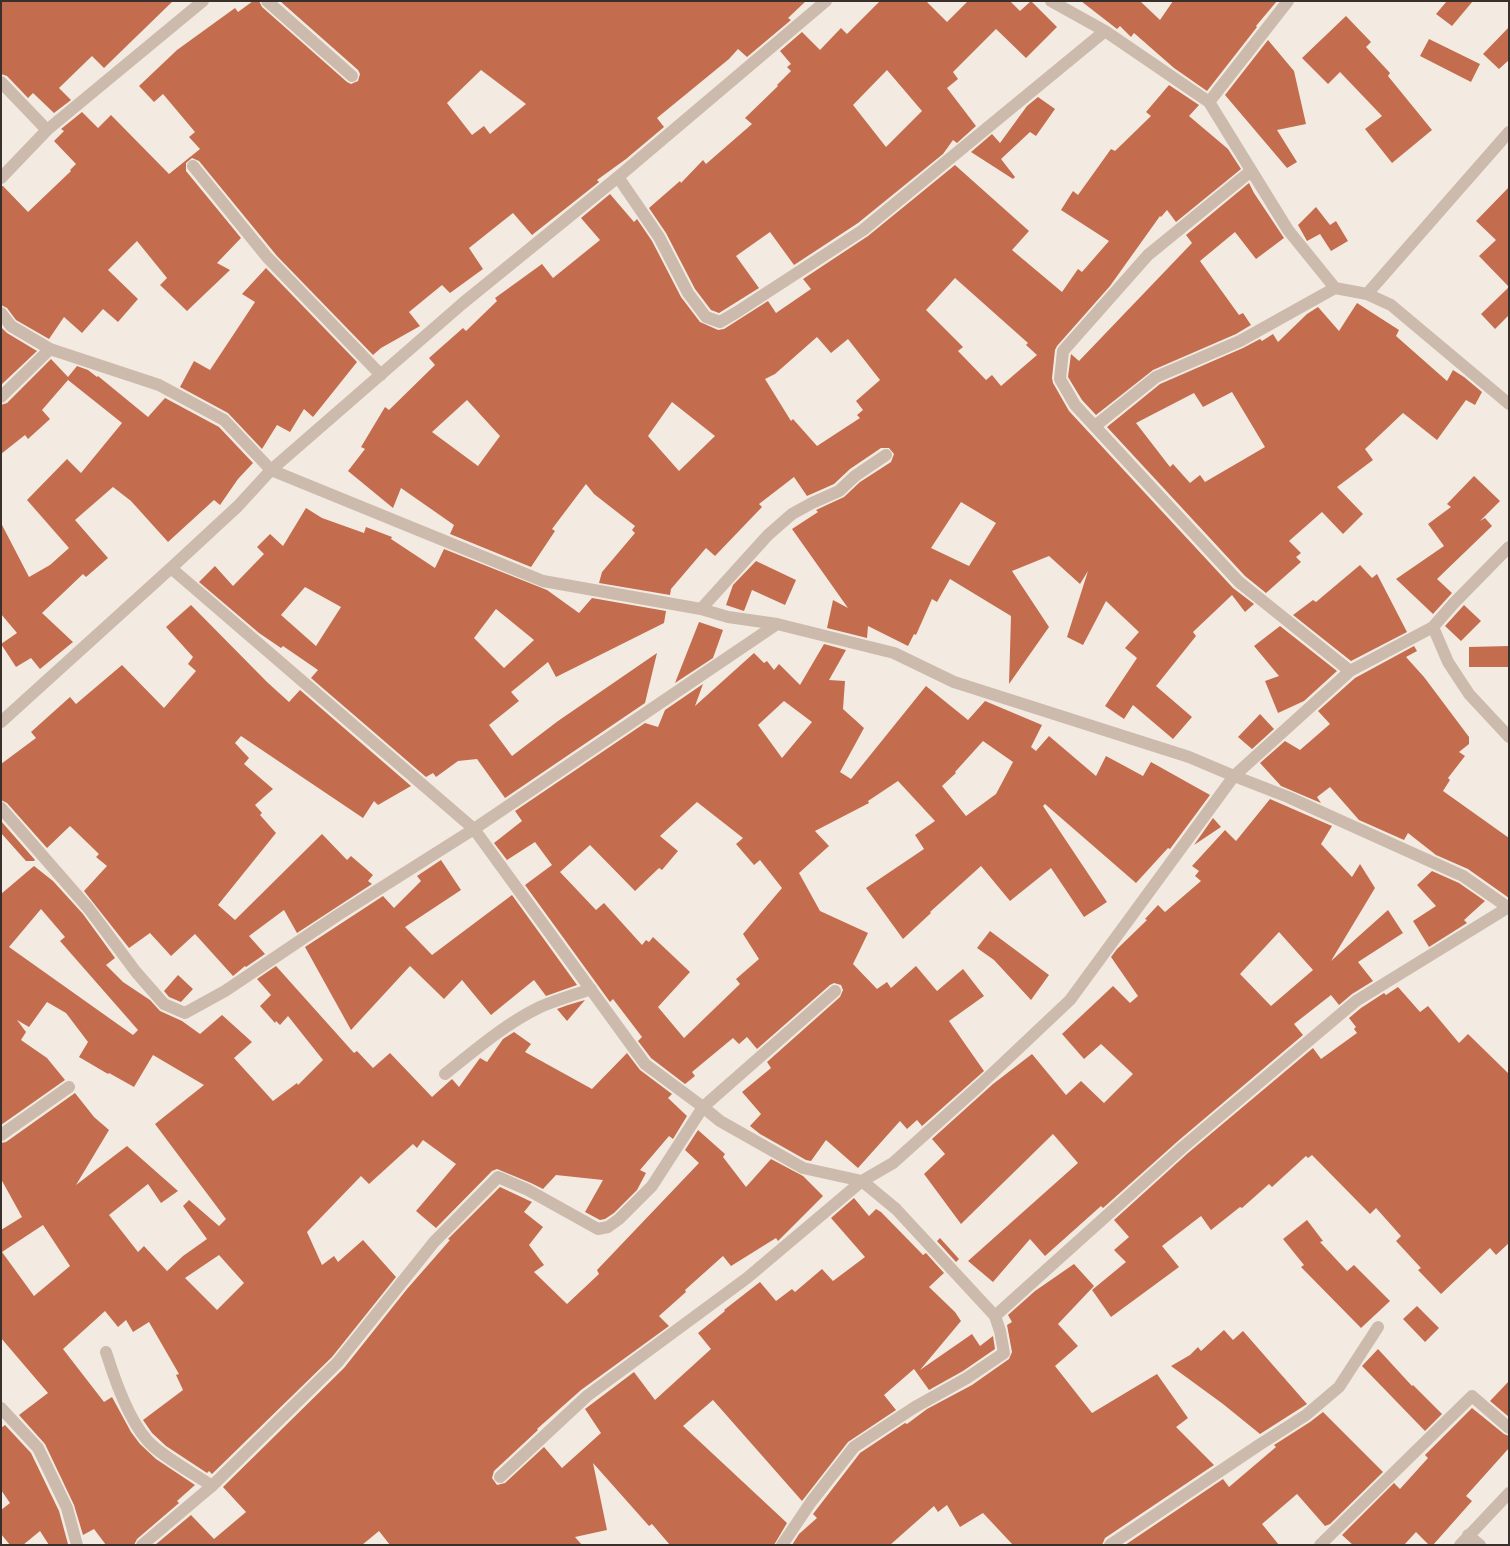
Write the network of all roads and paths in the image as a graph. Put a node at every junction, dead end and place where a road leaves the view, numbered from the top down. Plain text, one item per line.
1 (203, 1) edge
2 (267, 1) edge
3 (826, 1) edge
4 (1051, 1) edge
5 (1288, 1) edge
6 (1105, 31) junction
7 (352, 76) dead end
8 (1, 82) edge
9 (1208, 102) junction
10 (46, 130) junction
11 (1509, 132) edge
12 (193, 166) dead end
13 (1250, 171) junction
14 (1, 178) edge
15 (618, 178) junction
16 (1335, 288) junction
17 (1367, 294) junction
18 (1, 313) edge
19 (50, 349) junction
20 (381, 375) junction
21 (1, 397) edge
22 (1509, 404) edge
23 (1095, 426) junction
24 (886, 456) dead end
25 (272, 470) junction
26 (1509, 547) edge
27 (171, 568) junction
28 (701, 610) junction
29 (777, 624) junction
30 (1433, 627) junction
31 (1350, 671) junction
32 (1, 722) edge
33 (1509, 738) edge
34 (1234, 776) junction
35 (1, 808) edge
36 (474, 829) junction
37 (1508, 908) edge
38 (591, 989) junction
39 (835, 991) dead end
40 (445, 1074) dead end
41 (68, 1087) dead end
42 (703, 1107) junction
43 (1, 1135) edge
44 (862, 1181) junction
45 (995, 1316) junction
46 (1378, 1327) dead end
47 (106, 1352) dead end
48 (1, 1408) edge
49 (1509, 1428) edge
50 (500, 1477) dead end
51 (212, 1486) junction
52 (1509, 1493) edge
53 (1464, 1540) edge
54 (77, 1545) edge
55 (142, 1545) edge
56 (782, 1545) edge
57 (1110, 1545) edge
58 (1320, 1545) edge
59 (1480, 1545) edge

1 - 10 street
2 - 7 street
3 - 15 street
4 - 6 street
5 - 9 street
6 - 9 street
6 - 15 street
8 - 10 street
9 - 13 street
10 - 14 street
11 - 17 street
12 - 20 street
13 - 16 street
13 - 23 street
15 - 20 street
16 - 17 street
16 - 23 street
17 - 22 street
18 - 19 street
19 - 21 street
19 - 25 street
20 - 25 street
23 - 31 street
24 - 28 street
25 - 27 street
25 - 28 street
26 - 30 street
27 - 32 street
27 - 36 street
28 - 29 street
29 - 34 street
29 - 36 street
30 - 31 street
30 - 33 street
31 - 34 street
34 - 37 street
34 - 44 street
35 - 36 street
36 - 38 street
37 - 45 street
38 - 40 street
38 - 42 street
39 - 42 street
41 - 43 street
42 - 44 street
42 - 51 street
44 - 45 street
44 - 50 street
45 - 56 street
46 - 57 street
47 - 51 street
48 - 54 street
49 - 58 street
51 - 55 street
52 - 53 street
53 - 59 street

